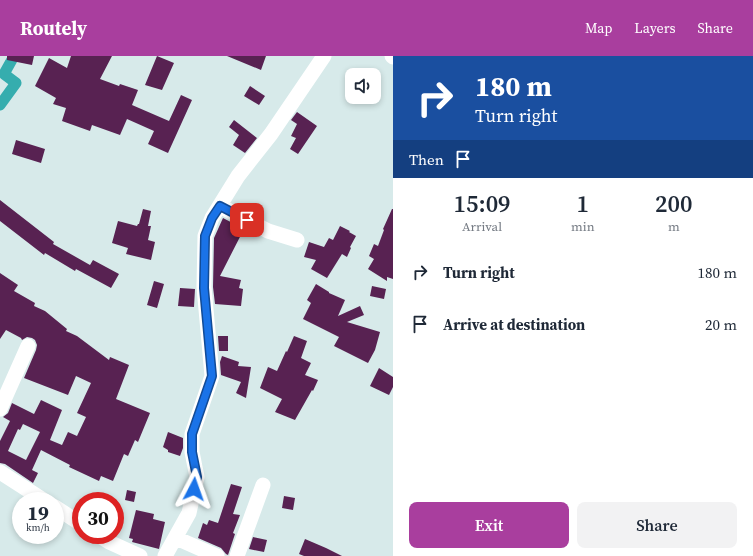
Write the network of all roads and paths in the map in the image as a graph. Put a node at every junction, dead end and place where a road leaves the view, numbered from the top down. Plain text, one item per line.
1 (324, 56) edge
2 (220, 206) junction
3 (297, 240) dead end
4 (28, 346) dead end
5 (0, 409) edge
6 (0, 472) edge
7 (263, 484) dead end
8 (31, 492) edge
9 (176, 538) junction
10 (113, 544) edge
11 (140, 556) edge
12 (164, 556) edge
13 (216, 556) edge
14 (237, 556) edge

1 - 2 street
2 - 3 street
2 - 9 street
4 - 5 street
6 - 8 street
7 - 14 street
9 - 12 street
9 - 13 street
10 - 11 street

